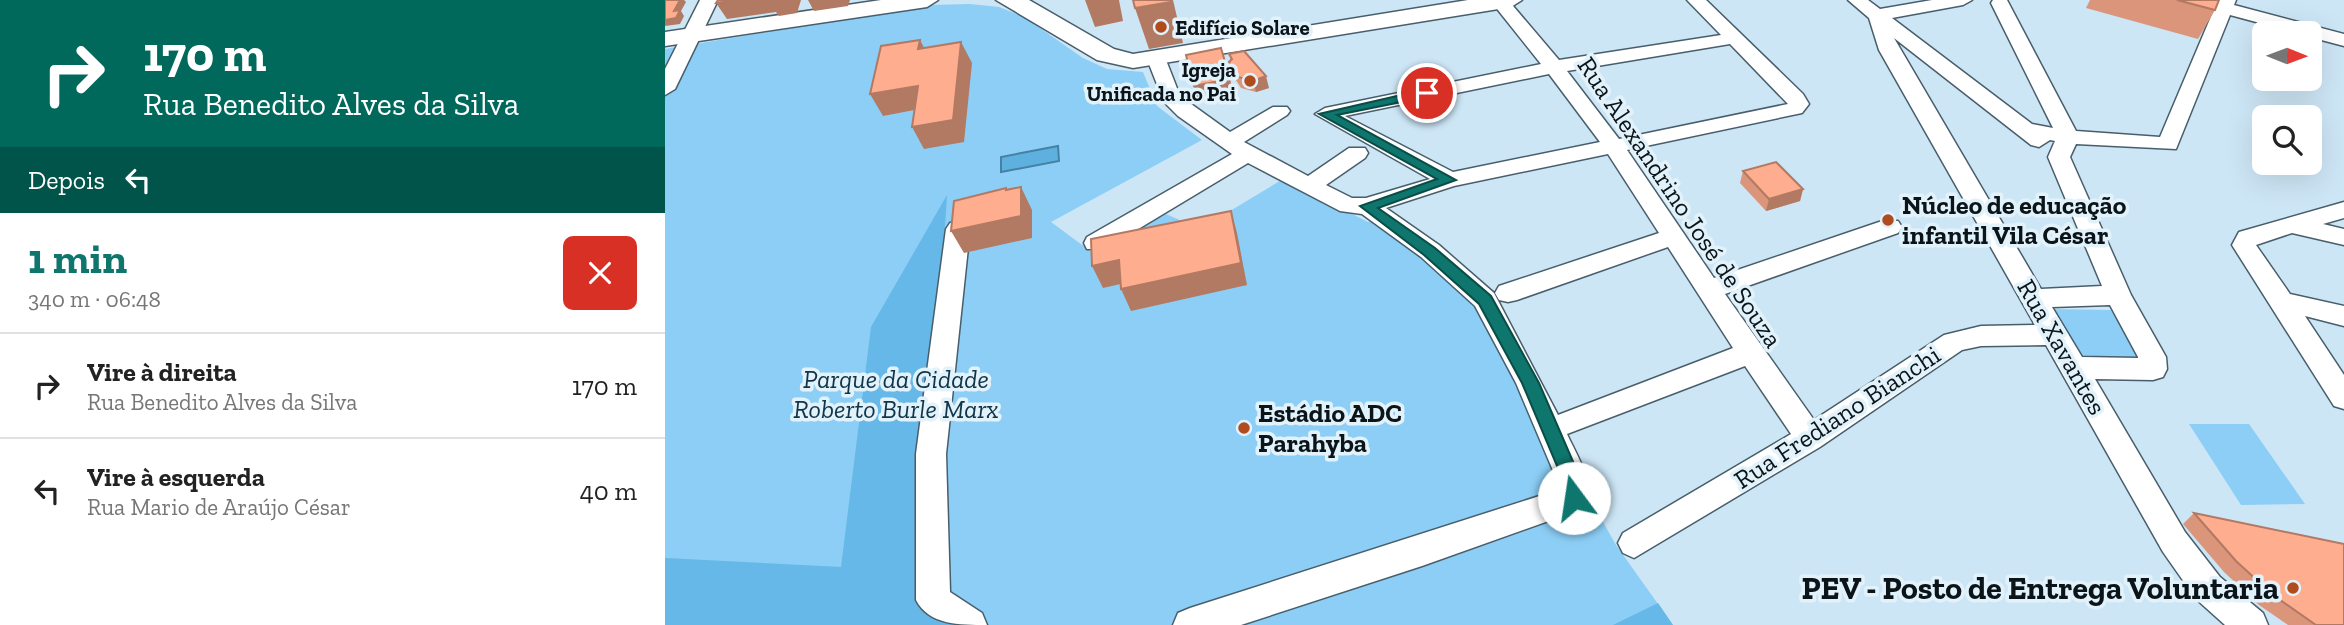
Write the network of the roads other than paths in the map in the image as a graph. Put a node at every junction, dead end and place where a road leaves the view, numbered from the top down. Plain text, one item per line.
1 (709, 0) edge
2 (927, 0) edge
3 (1007, 0) edge
4 (1696, 0) edge
5 (1857, 0) edge
6 (1963, 0) edge
7 (1503, 1) edge
8 (2226, 4) edge
9 (1996, 6) edge
10 (1877, 15) junction
11 (689, 36) junction
12 (1735, 38) junction
13 (665, 39) edge
14 (2344, 40) edge
15 (1921, 49) junction
16 (1889, 50) junction
17 (1157, 59) junction
18 (1553, 67) junction
19 (665, 89) edge
20 (1280, 111) dead end
21 (1613, 146) junction
22 (2064, 147) junction
23 (1238, 148) junction
24 (1357, 153) dead end
25 (1450, 180) junction
26 (1310, 186) junction
27 (1367, 206) junction
28 (2340, 224) edge
29 (1890, 227) dead end
30 (958, 229) edge
31 (1672, 237) junction
32 (1096, 243) edge
33 (1711, 289) junction
34 (1507, 293) dead end
35 (2118, 295) junction
36 (2033, 299) junction
37 (2283, 302) junction
38 (2344, 316) edge
39 (2053, 335) junction
40 (1749, 353) junction
41 (2074, 368) junction
42 (2344, 398) edge
43 (1569, 423) dead end
44 (1810, 438) junction
45 (1634, 542) dead end
46 (971, 625) edge
47 (1190, 625) edge
48 (2251, 625) edge

1 - 11 street
2 - 11 main road
3 - 17 main road
4 - 12 street
5 - 10 street
6 - 10 street
7 - 17 main road
7 - 18 street, Rua Alexandrino José de Souza
8 - 14 street
8 - 22 street
9 - 22 street
10 - 15 street
10 - 16 street, Rua Xavantes
11 - 13 main road
11 - 19 street
12 - 18 street
12 - 21 street
15 - 16 street
15 - 22 street
16 - 36 street, Rua Xavantes
17 - 23 street
18 - 21 street, Rua Alexandrino José de Souza
18 - 25 street
20 - 23 street
21 - 25 street
21 - 31 street, Rua Alexandrino José de Souza
22 - 35 street
23 - 26 street
23 - 32 street
24 - 26 street
25 - 27 street
26 - 27 street
27 - 47 street
28 - 37 street
29 - 33 street
30 - 46 street
31 - 33 street, Rua Alexandrino José de Souza
31 - 34 street
33 - 40 street, Rua Alexandrino José de Souza
35 - 36 street
35 - 41 street
36 - 39 street, Rua Xavantes
37 - 38 street
37 - 42 street
39 - 41 street, Rua Xavantes
39 - 44 street, Rua Frediano Bianchi
40 - 43 street
40 - 44 street, Rua Alexandrino José de Souza
41 - 48 street, Rua Xavantes
44 - 45 street, Rua Frediano Bianchi

